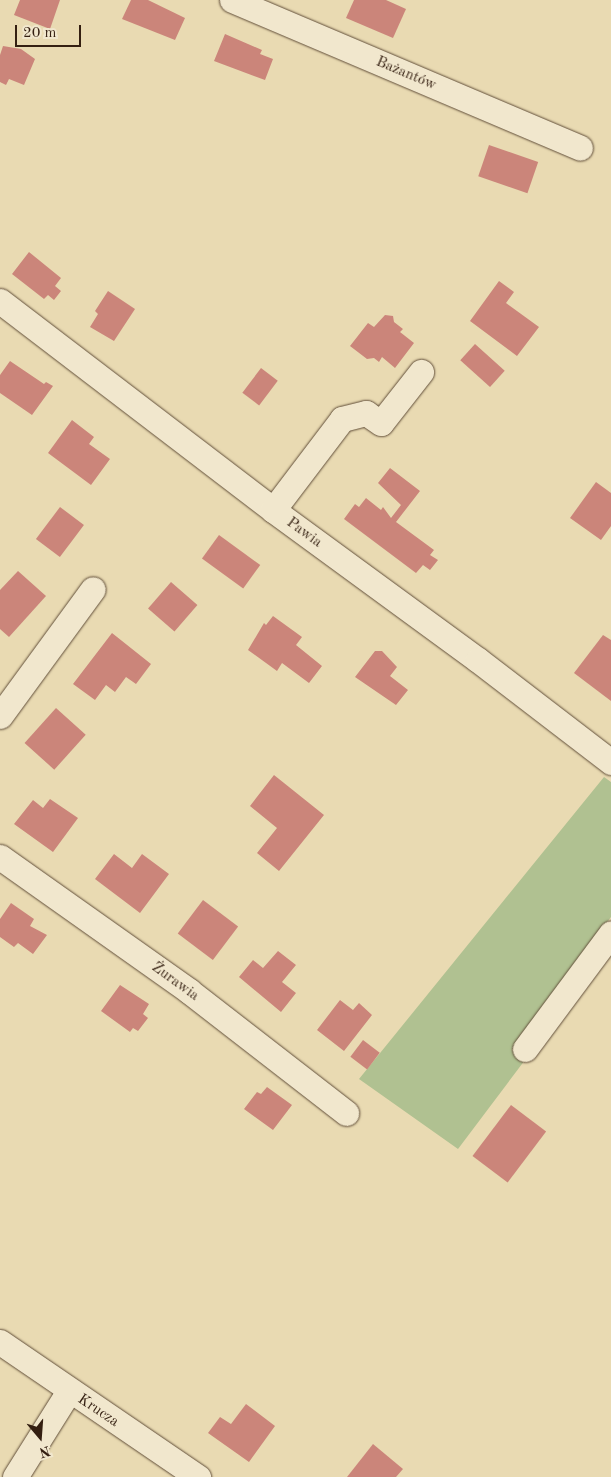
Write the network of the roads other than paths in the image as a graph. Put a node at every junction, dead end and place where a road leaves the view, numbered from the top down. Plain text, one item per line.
1 (232, 0) edge
2 (580, 148) dead end
3 (0, 301) edge
4 (421, 372) dead end
5 (273, 510) junction
6 (93, 589) dead end
7 (0, 716) edge
8 (611, 762) edge
9 (0, 857) edge
10 (611, 933) edge
11 (525, 1049) dead end
12 (346, 1113) dead end
13 (0, 1342) edge
14 (69, 1391) junction
15 (15, 1477) edge
16 (198, 1477) edge

1 - 2 street, Bażantów
3 - 5 street, Pawia
4 - 5 street
5 - 8 street, Pawia
6 - 7 street
9 - 12 street, Żurawia
10 - 11 street
13 - 14 street, Krucza
14 - 15 street
14 - 16 street, Krucza

